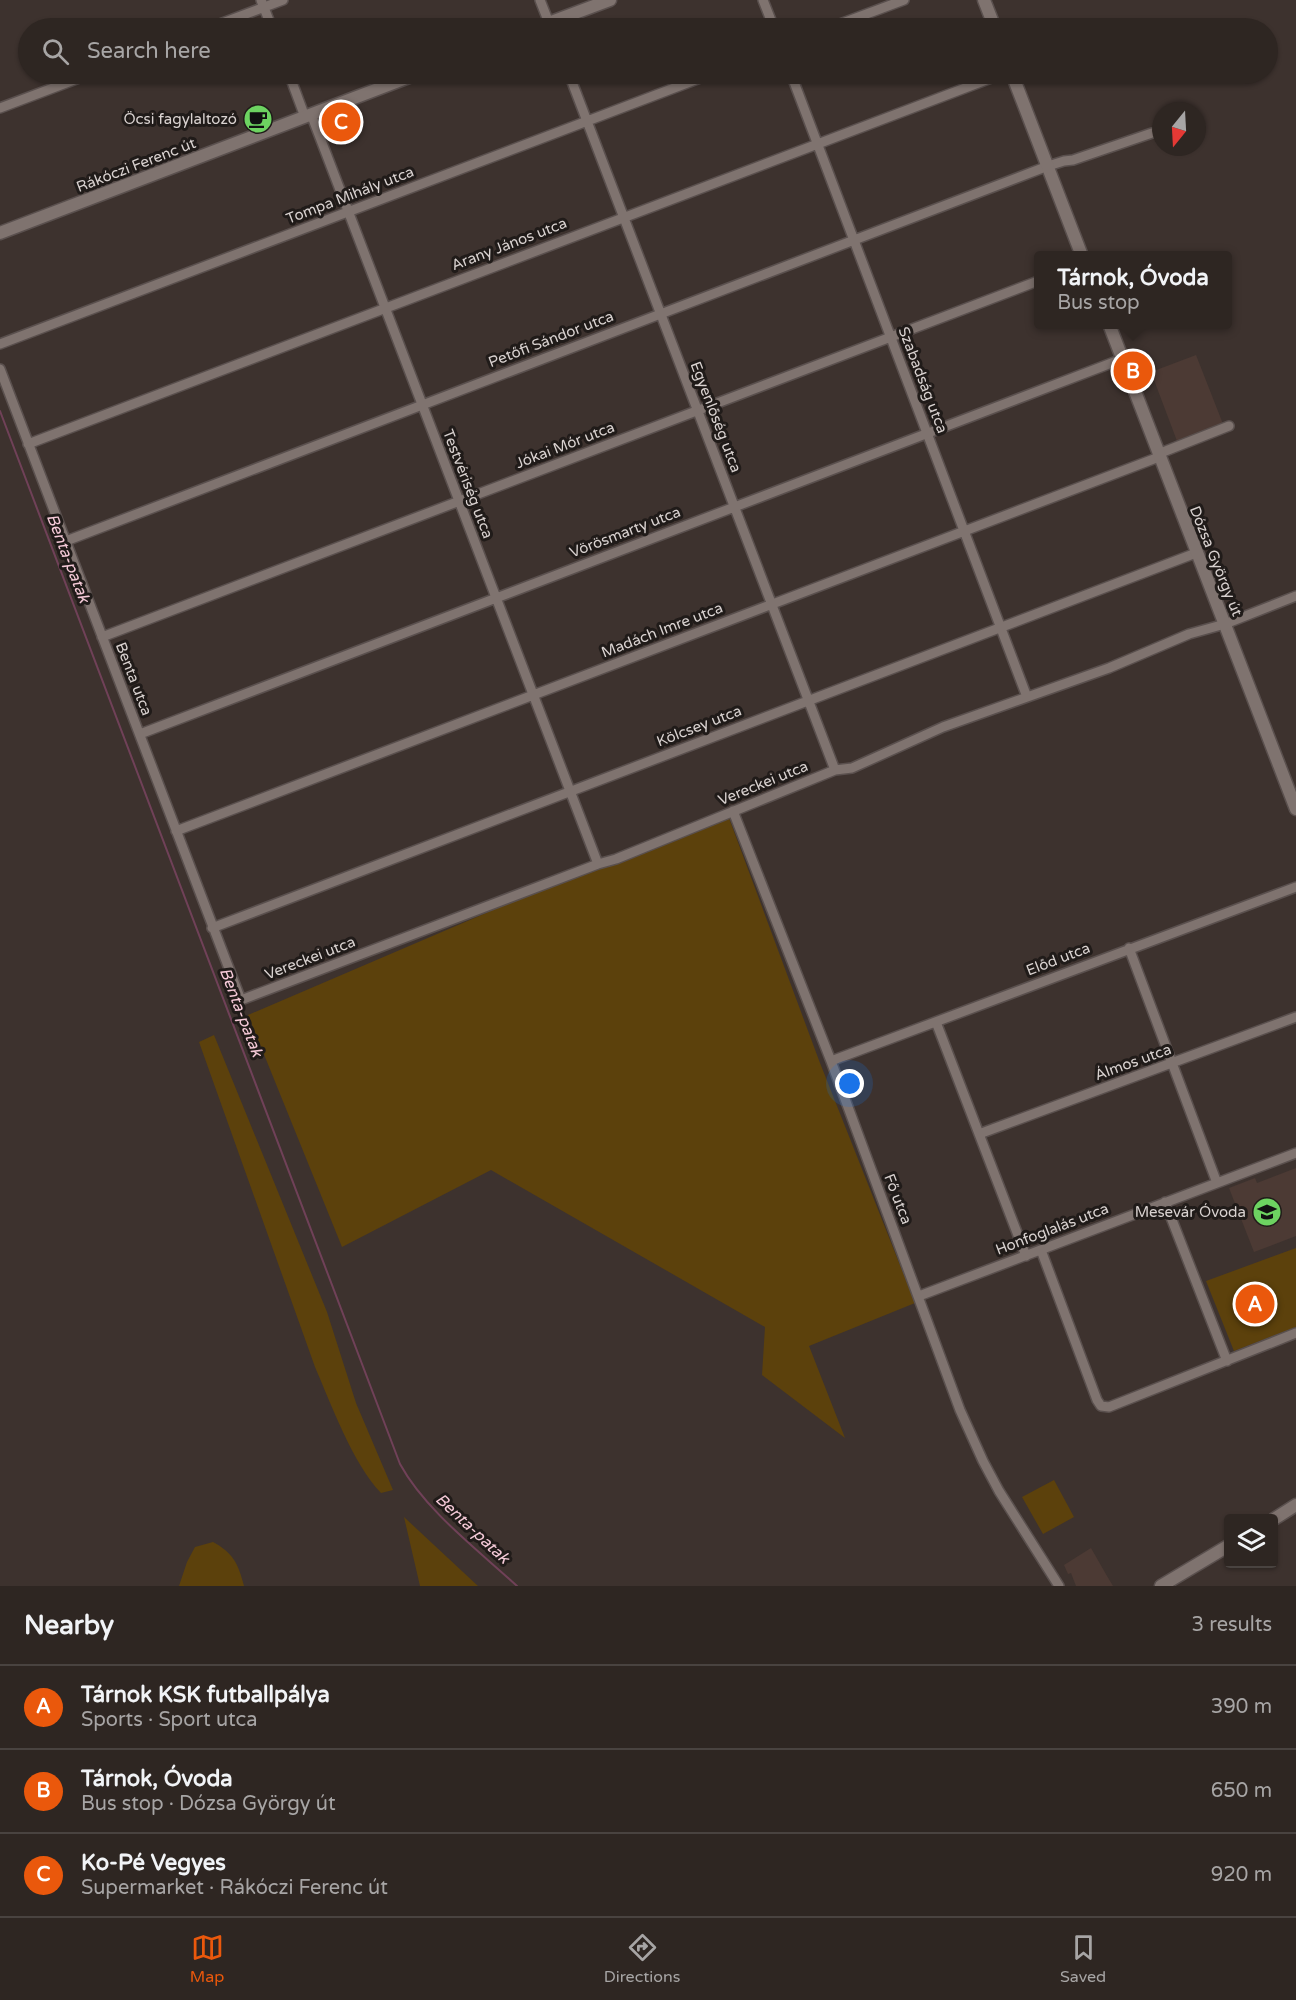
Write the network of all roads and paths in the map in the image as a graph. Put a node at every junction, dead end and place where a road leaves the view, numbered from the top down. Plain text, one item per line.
1 (283, 0) edge
2 (540, 0) edge
3 (610, 0) edge
4 (763, 0) edge
5 (904, 0) edge
6 (984, 0) edge
7 (263, 4) edge
8 (231, 18) edge
9 (547, 18) edge
10 (568, 18) edge
11 (770, 18) edge
12 (856, 18) edge
13 (991, 18) edge
14 (64, 84) edge
15 (294, 84) edge
16 (390, 84) edge
17 (573, 84) edge
18 (685, 84) edge
19 (795, 84) edge
20 (975, 84) edge
21 (1016, 84) edge
22 (0, 108) edge
23 (308, 115) junction
24 (587, 121) junction
25 (1152, 133) dead end
26 (818, 143) junction
27 (1048, 166) junction
28 (349, 211) junction
29 (624, 217) junction
30 (0, 233) edge
31 (854, 240) junction
32 (1080, 251) edge
33 (1034, 283) edge
34 (386, 307) junction
35 (661, 314) junction
36 (1111, 329) edge
37 (891, 338) junction
38 (0, 344) edge
39 (1122, 359) junction
40 (0, 369) edge
41 (422, 405) junction
42 (698, 411) junction
43 (1229, 426) dead end
44 (928, 434) junction
45 (28, 444) junction
46 (1159, 455) junction
47 (459, 501) junction
48 (734, 507) junction
49 (964, 530) junction
50 (66, 541) junction
51 (1197, 553) junction
52 (1296, 596) edge
53 (496, 597) junction
54 (771, 604) junction
55 (1225, 624) junction
56 (1002, 627) junction
57 (102, 638) junction
58 (533, 695) junction
59 (1028, 697) junction
60 (809, 701) junction
61 (140, 734) junction
62 (835, 770) junction
63 (570, 791) junction
64 (1296, 809) edge
65 (733, 811) junction
66 (176, 831) junction
67 (598, 864) junction
68 (1296, 887) edge
69 (212, 928) junction
70 (1129, 948) junction
71 (241, 1000) joint
72 (1296, 1017) edge
73 (936, 1022) junction
74 (831, 1061) junction
75 (1172, 1064) junction
76 (979, 1134) junction
77 (1296, 1153) edge
78 (1217, 1182) junction
79 (1165, 1202) junction
80 (1041, 1250) junction
81 (1026, 1256) junction
82 (919, 1296) junction
83 (1296, 1334) edge
84 (1227, 1360) junction
85 (1296, 1505) edge
86 (1278, 1516) edge
87 (1224, 1548) edge
88 (1059, 1586) edge
89 (1161, 1586) edge

1 - 7 street
2 - 9 street
3 - 10 street
4 - 11 street
5 - 12 street
6 - 13 street
7 - 8 street
14 - 22 street
15 - 23 street, Testvériség utca
16 - 23 street, Rákóczi Ferenc út
17 - 24 street, Egyenlőség utca
18 - 24 street, Tompa Mihály utca
19 - 26 street, Szabadság utca
20 - 26 street, Arany János utca
21 - 27 street
23 - 28 street, Testvériség utca
23 - 30 street, Rákóczi Ferenc út
24 - 28 street, Tompa Mihály utca
24 - 29 street, Egyenlőség utca
25 - 27 street, Petőfi Sándor utca
26 - 29 street, Arany János utca
26 - 31 street, Szabadság utca
27 - 31 street, Petőfi Sándor utca
27 - 32 street
28 - 34 street, Testvériség utca
28 - 38 street, Tompa Mihály utca
29 - 34 street, Arany János utca
29 - 35 street, Egyenlőség utca
31 - 35 street, Petőfi Sándor utca
31 - 37 street, Szabadság utca
33 - 37 street, Jókai Mór utca
34 - 41 street, Testvériség utca
34 - 45 street, Arany János utca
35 - 41 street, Petőfi Sándor utca
35 - 42 street, Egyenlőség utca
36 - 39 street, Dózsa György út
37 - 42 street, Jókai Mór utca
37 - 44 street, Szabadság utca
39 - 44 street, Vörösmarty utca
39 - 46 street, Dózsa György út
40 - 45 street, Benta utca
41 - 47 street, Testvériség utca
41 - 50 street, Petőfi Sándor utca
42 - 47 street, Jókai Mór utca
42 - 48 street, Egyenlőség utca
43 - 46 street, Madách Imre utca
44 - 48 street, Vörösmarty utca
44 - 49 street, Szabadság utca
45 - 50 street, Benta utca
46 - 49 street, Madách Imre utca
46 - 51 street, Dózsa György út
47 - 53 street, Testvériség utca
47 - 57 street, Jókai Mór utca
48 - 53 street, Vörösmarty utca
48 - 54 street, Egyenlőség utca
49 - 54 street, Madách Imre utca
49 - 56 street, Szabadság utca
50 - 57 street, Benta utca
51 - 55 street, Dózsa György út
51 - 56 street, Kölcsey utca
52 - 55 street, Vereckei utca
53 - 58 street, Testvériség utca
53 - 61 street, Vörösmarty utca
54 - 58 street, Madách Imre utca
54 - 60 street, Egyenlőség utca
55 - 59 street, Vereckei utca
55 - 64 street, Dózsa György út
56 - 59 street, Szabadság utca
56 - 60 street, Kölcsey utca
57 - 61 street, Benta utca
58 - 63 street, Testvériség utca
58 - 66 street, Madách Imre utca
59 - 62 street, Vereckei utca
60 - 62 street, Egyenlőség utca
60 - 63 street, Kölcsey utca
61 - 66 street, Benta utca
62 - 65 street, Vereckei utca
63 - 67 street, Testvériség utca
63 - 69 street, Kölcsey utca
65 - 67 street, Vereckei utca
65 - 74 street, Fő utca
66 - 69 street, Benta utca
67 - 71 street, Vereckei utca
68 - 70 street, Előd utca
69 - 71 street, Benta utca
70 - 73 street, Előd utca
70 - 75 street
72 - 75 street, Álmos utca
73 - 74 street, Előd utca
73 - 76 street
74 - 82 street, Fő utca
75 - 76 street, Álmos utca
75 - 78 street
76 - 81 street
77 - 78 street, Honfoglalás utca
78 - 79 street, Honfoglalás utca
79 - 80 street, Honfoglalás utca
79 - 84 street
80 - 81 street, Honfoglalás utca
80 - 84 street
81 - 82 street, Honfoglalás utca
82 - 88 street, Fő utca
83 - 84 street
85 - 86 street
87 - 89 street

